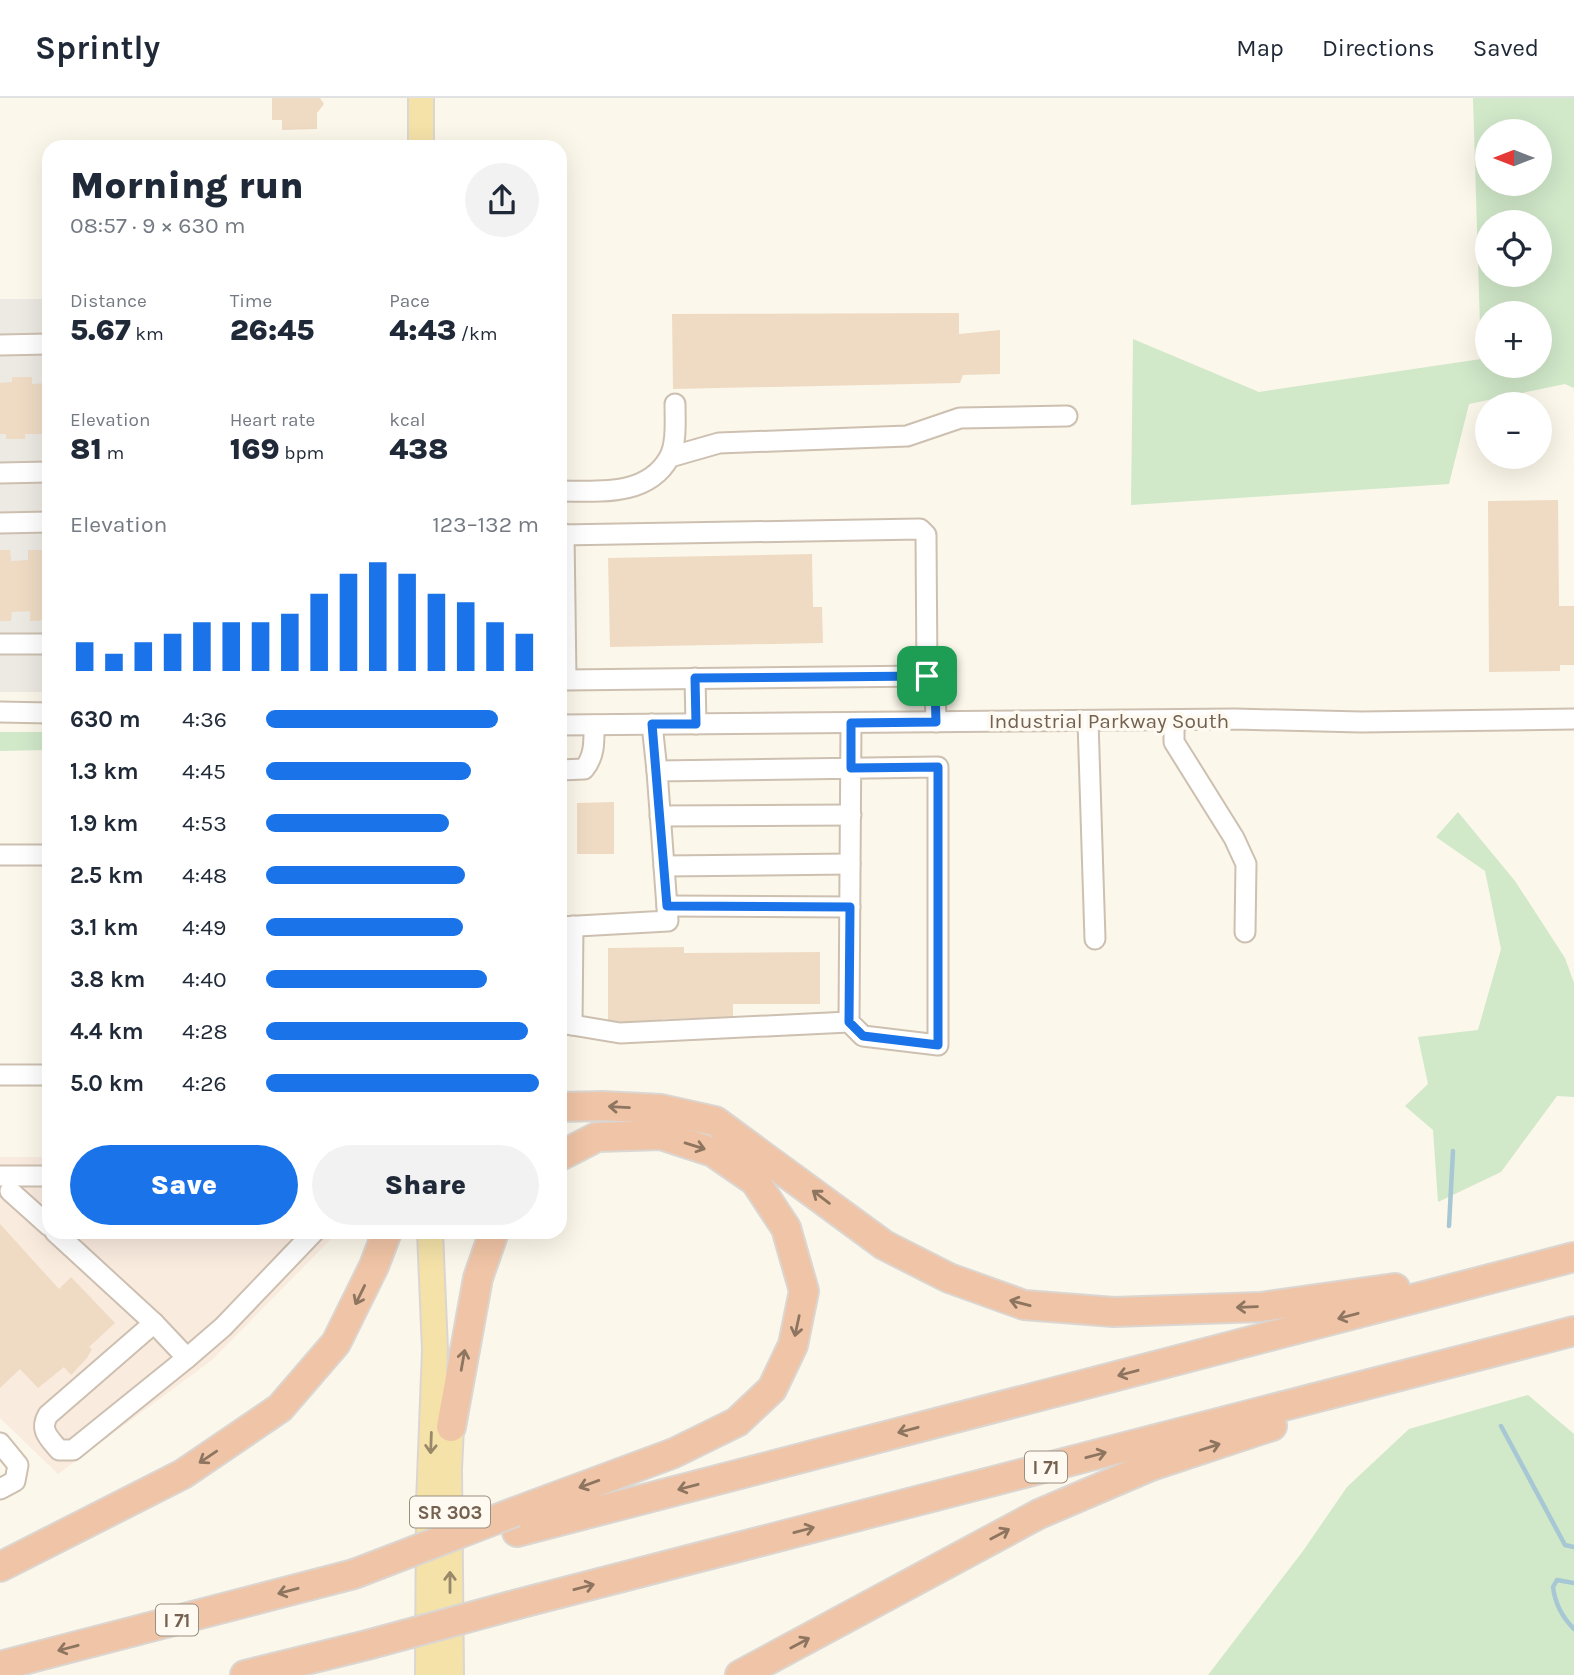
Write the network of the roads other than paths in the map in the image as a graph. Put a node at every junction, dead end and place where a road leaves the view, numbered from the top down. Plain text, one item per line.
1 (421, 98) edge
2 (421, 140) edge
3 (42, 344) edge
4 (0, 345) edge
5 (675, 404) dead end
6 (1067, 416) dead end
7 (670, 457) junction
8 (42, 472) edge
9 (0, 473) edge
10 (567, 491) edge
11 (42, 522) edge
12 (0, 523) edge
13 (567, 534) edge
14 (0, 644) edge
15 (42, 644) edge
16 (927, 676) junction
17 (695, 678) junction
18 (567, 680) edge
19 (0, 712) edge
20 (42, 712) edge
21 (1574, 719) edge
22 (1174, 720) junction
23 (1088, 721) junction
24 (936, 722) junction
25 (851, 723) junction
26 (652, 724) junction
27 (696, 724) junction
28 (567, 725) edge
29 (594, 725) junction
30 (851, 768) junction
31 (567, 770) edge
32 (657, 771) junction
33 (850, 815) junction
34 (660, 816) junction
35 (0, 855) edge
36 (42, 855) edge
37 (850, 864) junction
38 (664, 866) junction
39 (667, 906) junction
40 (850, 907) junction
41 (567, 926) edge
42 (1245, 932) dead end
43 (1095, 939) dead end
44 (849, 1022) junction
45 (567, 1024) edge
46 (0, 1075) edge
47 (41, 1075) dead end
48 (567, 1107) edge
49 (567, 1152) edge
50 (42, 1178) edge
51 (5, 1186) edge
52 (42, 1220) edge
53 (63, 1239) edge
54 (307, 1239) edge
55 (384, 1239) edge
56 (430, 1239) edge
57 (492, 1239) edge
58 (1574, 1257) edge
59 (1533, 1268) junction
60 (154, 1323) junction
61 (1574, 1331) edge
62 (1523, 1344) junction
63 (435, 1350) junction
64 (187, 1358) junction
65 (451, 1427) junction
66 (0, 1443) edge
67 (0, 1489) edge
68 (516, 1522) junction
69 (0, 1567) edge
70 (0, 1666) edge
71 (245, 1675) edge
72 (428, 1675) edge
73 (451, 1675) edge
74 (740, 1675) edge

1 - 2 main road
3 - 4 street
5 - 7 street
6 - 7 street
7 - 10 street
8 - 9 street
11 - 12 street
13 - 16 street
14 - 15 street
16 - 17 street
16 - 24 street
17 - 18 street
17 - 27 street
19 - 20 street
21 - 22 street, Industrial Parkway South
22 - 23 street, Industrial Parkway South
22 - 42 street
23 - 24 street, Industrial Parkway South
23 - 43 street
24 - 25 street, Industrial Parkway South
25 - 27 street, Industrial Parkway South
25 - 30 street
26 - 27 street, Industrial Parkway South
26 - 29 street, Industrial Parkway South
26 - 32 street
28 - 29 street, Industrial Parkway South
29 - 31 street
30 - 32 street
30 - 33 street
30 - 44 street
32 - 34 street
33 - 34 street
33 - 37 street
34 - 38 street
35 - 36 street
37 - 38 street
37 - 40 street
38 - 39 street
39 - 40 street
39 - 41 street
40 - 44 street
44 - 45 street
46 - 47 street
59 -> 48 highway
49 -> 68 highway
50 - 51 street
51 - 52 street
53 - 60 street
54 - 64 street
55 -> 69 highway
56 - 63 main road, SR 303
65 -> 57 highway
58 - 59 highway
59 -> 68 highway
60 - 64 street
60 - 64 street
61 - 62 highway, I 71
71 -> 62 highway, I 71, bridge
74 -> 62 highway
63 - 65 main road, SR 303
63 -> 72 main road, SR 303
73 -> 65 main road, SR 303
66 - 67 street
68 -> 70 highway, I 71, bridge

